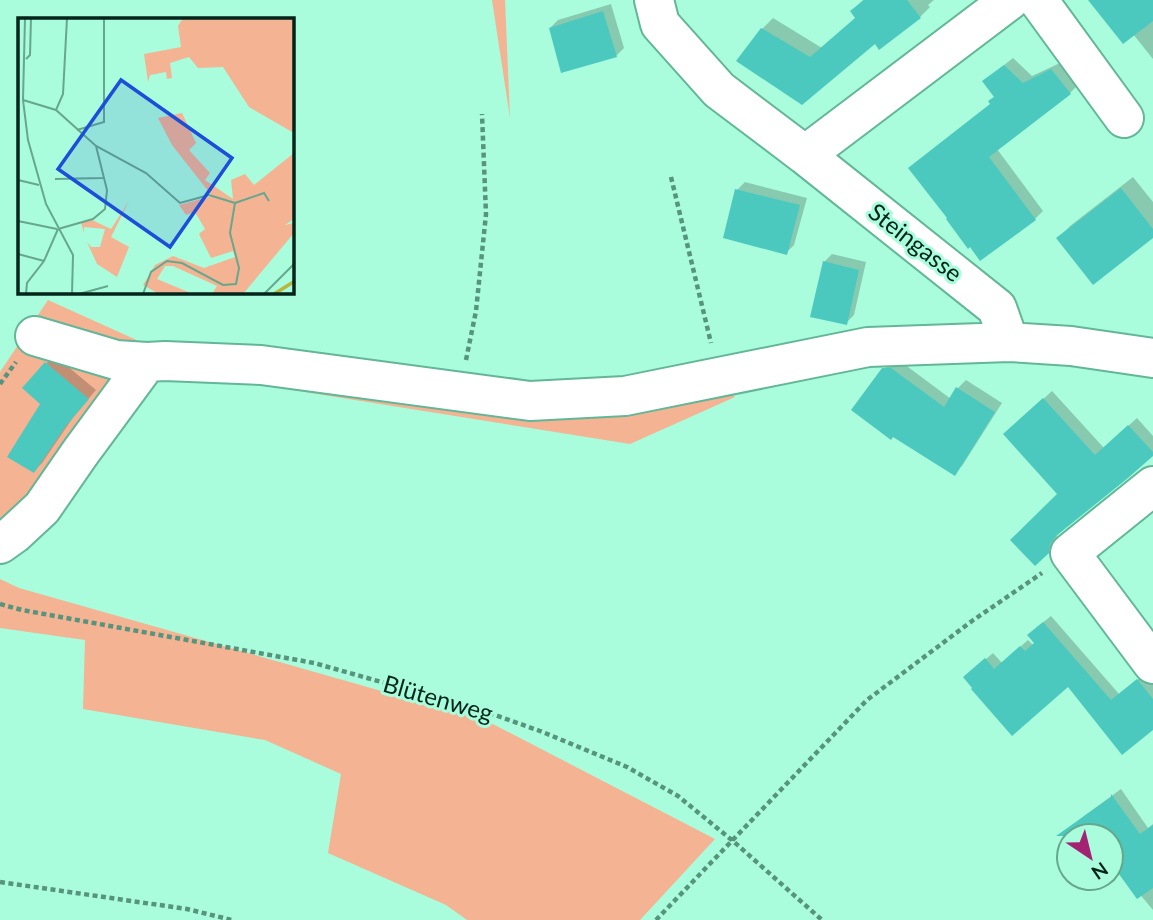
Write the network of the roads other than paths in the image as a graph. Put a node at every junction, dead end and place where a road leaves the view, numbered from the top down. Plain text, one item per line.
1 (653, 0) edge
2 (1010, 0) edge
3 (1038, 0) edge
4 (1124, 118) dead end
5 (805, 155) junction
6 (35, 336) dead end
7 (1009, 342) junction
8 (1153, 358) edge
9 (147, 362) junction
10 (1153, 486) edge
11 (0, 544) edge
12 (1153, 664) edge

1 - 5 street, Steingasse
2 - 5 street
3 - 4 street
5 - 7 street, Steingasse
6 - 9 street
7 - 8 street
7 - 9 street
9 - 11 street
10 - 12 street

